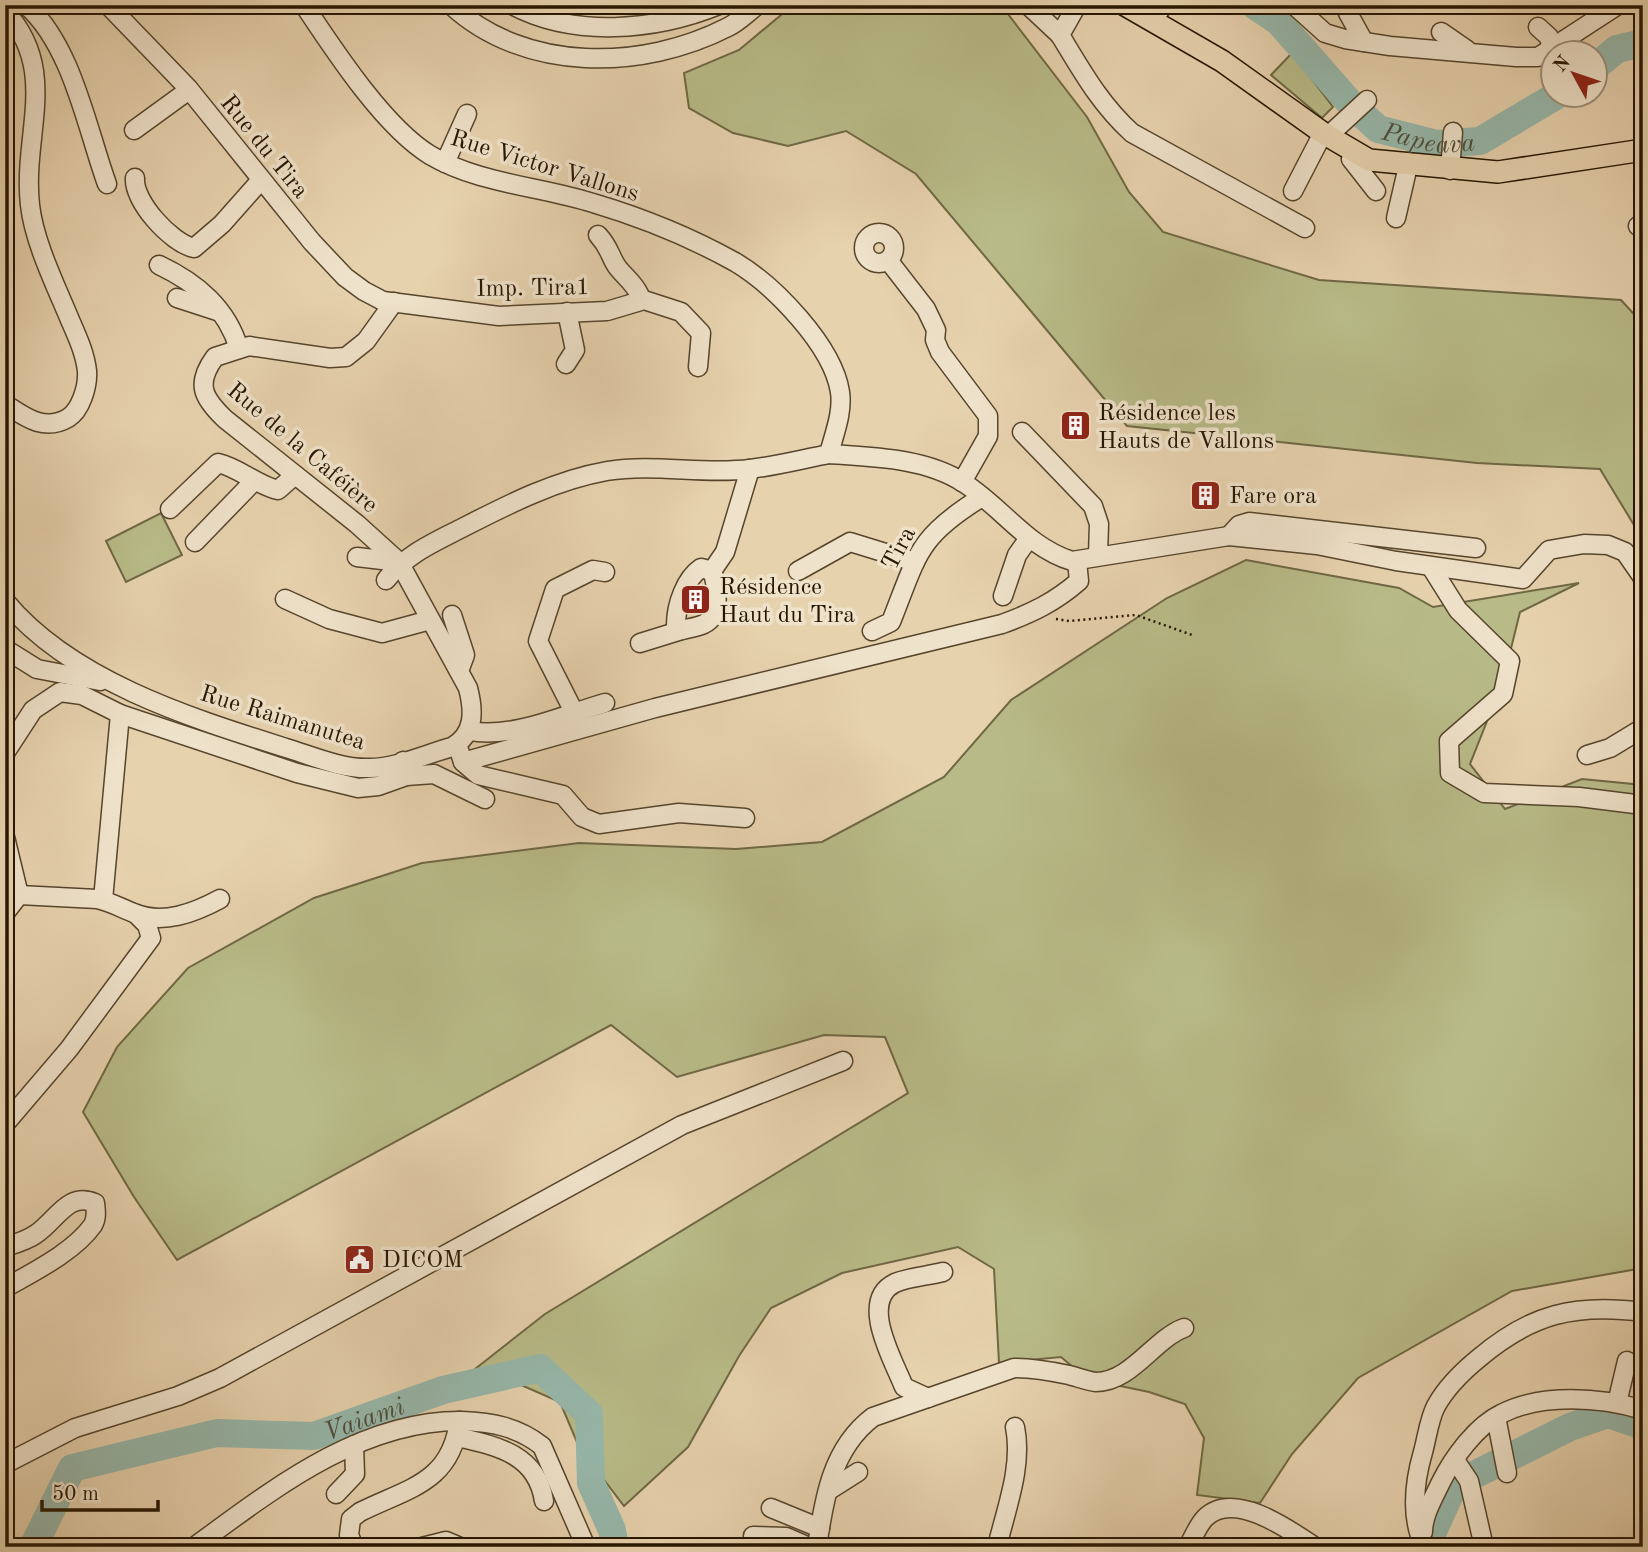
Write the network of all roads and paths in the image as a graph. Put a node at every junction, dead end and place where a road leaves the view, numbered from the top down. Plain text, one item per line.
1 (26, 5) edge
2 (108, 5) edge
3 (304, 5) edge
4 (451, 5) edge
5 (512, 5) edge
6 (719, 5) edge
7 (758, 5) edge
8 (1028, 5) edge
9 (1077, 5) edge
10 (1125, 5) edge
11 (1294, 5) edge
12 (1618, 5) edge
13 (5, 11) edge
14 (1158, 13) edge
15 (1348, 13) dead end
16 (1538, 27) dead end
17 (1441, 32) dead end
18 (1060, 35) junction
19 (1549, 38) edge
20 (1568, 38) edge
21 (1364, 42) junction
22 (1470, 52) junction
23 (1540, 56) edge
24 (189, 90) junction
25 (1367, 100) dead end
26 (467, 114) dead end
27 (134, 130) dead end
28 (1448, 131) dead end
29 (1325, 135) junction
30 (1643, 150) edge
31 (1353, 154) junction
32 (1446, 160) junction
33 (444, 163) junction
34 (1408, 166) junction
35 (135, 178) dead end
36 (261, 180) junction
37 (107, 184) dead end
38 (1293, 191) dead end
39 (1376, 191) dead end
40 (1396, 218) dead end
41 (1305, 228) dead end
42 (598, 235) dead end
43 (888, 260) dead end
44 (159, 265) dead end
45 (177, 299) dead end
46 (394, 302) junction
47 (633, 302) junction
48 (220, 312) junction
49 (568, 312) junction
50 (239, 349) junction
51 (566, 364) dead end
52 (698, 367) dead end
53 (5, 404) edge
54 (1022, 432) dead end
55 (829, 454) junction
56 (750, 469) junction
57 (295, 475) junction
58 (254, 481) junction
59 (962, 482) junction
60 (982, 497) junction
61 (170, 509) dead end
62 (1229, 536) junction
63 (1028, 538) junction
64 (194, 542) dead end
65 (1476, 548) dead end
66 (1625, 552) junction
67 (1098, 555) junction
68 (358, 557) dead end
69 (1077, 561) junction
70 (399, 562) junction
71 (915, 562) junction
72 (1643, 563) edge
73 (1431, 567) junction
74 (798, 570) dead end
75 (712, 571) junction
76 (605, 572) dead end
77 (1643, 578) edge
78 (386, 580) dead end
79 (1003, 596) dead end
80 (285, 599) dead end
81 (5, 601) edge
82 (1032, 613) junction
83 (452, 615) dead end
84 (430, 620) junction
85 (681, 630) junction
86 (872, 631) dead end
87 (1195, 636) dead end
88 (640, 643) dead end
89 (6, 648) edge
90 (458, 671) junction
91 (109, 680) junction
92 (605, 703) dead end
93 (573, 712) junction
94 (120, 714) junction
95 (1643, 728) edge
96 (463, 737) junction
97 (5, 753) edge
98 (1587, 755) dead end
99 (463, 762) junction
100 (404, 769) junction
101 (485, 799) dead end
102 (1643, 805) edge
103 (745, 818) dead end
104 (5, 837) edge
105 (19, 895) junction
106 (220, 899) dead end
107 (103, 900) junction
108 (5, 913) edge
109 (137, 915) junction
110 (843, 1061) dead end
111 (5, 1124) edge
112 (5, 1247) edge
113 (943, 1272) dead end
114 (5, 1288) edge
115 (1643, 1312) edge
116 (1184, 1328) dead end
117 (1627, 1361) dead end
118 (928, 1398) junction
119 (1617, 1403) junction
120 (1643, 1410) edge
121 (1496, 1417) junction
122 (1015, 1427) dead end
123 (458, 1429) junction
124 (354, 1445) junction
125 (5, 1464) edge
126 (1462, 1470) junction
127 (858, 1472) dead end
128 (1507, 1473) dead end
129 (828, 1491) junction
130 (336, 1494) dead end
131 (544, 1501) dead end
132 (771, 1508) dead end
133 (820, 1528) junction
134 (753, 1536) dead end
135 (194, 1547) edge
136 (354, 1547) edge
137 (422, 1547) edge
138 (460, 1547) edge
139 (586, 1547) edge
140 (809, 1547) edge
141 (817, 1547) edge
142 (997, 1547) edge
143 (1188, 1547) edge
144 (1315, 1547) edge
145 (1424, 1547) edge
146 (1484, 1547) edge

1 - 37 street
2 - 24 street, Rue du Tira
3 - 33 street, Rue Victor Vallons
4 - 7 street
5 - 6 street
8 - 18 street
9 - 18 street
10 - 14 main road
11 - 21 street
12 - 20 street
13 - 53 street
14 - 29 main road
15 - 21 street
16 - 19 street
17 - 22 street
18 - 41 street
21 - 22 street
22 - 23 street
24 - 27 street
24 - 36 street, Rue du Tira
25 - 29 street
26 - 33 street
28 - 32 street
29 - 31 main road
29 - 38 street
30 - 32 main road
31 - 34 main road
31 - 39 street
32 - 34 main road
33 - 55 street, Rue Victor Vallons
34 - 40 street
35 - 36 street
36 - 46 street, Rue du Tira
42 - 47 street
43 - 59 street
44 - 48 street
45 - 48 street
46 - 49 street, Imp. Tira1
46 - 50 street, Rue de la Caféière
47 - 49 street, Imp. Tira1
47 - 52 street
48 - 50 street
49 - 51 street
50 - 57 street, Rue de la Caféière
54 - 67 street
55 - 56 street
55 - 59 street
56 - 70 street
56 - 75 street
57 - 58 street
57 - 70 street, Rue de la Caféière
58 - 61 street
58 - 64 street
59 - 60 street
60 - 63 street
60 - 71 street, Tira
62 - 65 street
62 - 67 street
62 - 73 street
63 - 69 street
63 - 79 street
66 - 72 street
66 - 73 street
66 - 77 street
67 - 69 street
68 - 70 street
69 - 82 street
70 - 78 street
70 - 84 street
71 - 74 street
71 - 86 street, Tira
73 - 102 street
75 - 85 street
75 - 85 street
76 - 93 street
80 - 84 street
81 - 91 street, Rue Raimanutea
82 - 87 path
82 - 99 street
83 - 90 street
84 - 90 street
85 - 88 street
89 - 91 street
90 - 96 street
91 - 100 street, Rue Raimanutea
92 - 93 street, Rue Raimanutea
93 - 96 street, Rue Raimanutea
94 - 97 street
94 - 100 street
94 - 107 street
95 - 98 street
96 - 99 street
96 - 100 street, Rue Raimanutea
99 - 103 street
100 - 101 street
104 - 105 street
105 - 107 street
105 - 108 street
106 - 109 street
107 - 109 street
109 - 111 street
110 - 125 street
112 - 114 street
113 - 118 street
115 - 145 street
116 - 118 street
117 - 119 street
118 - 129 street
119 - 120 street
119 - 121 street
121 - 126 street
121 - 128 street
122 - 142 street
123 - 124 street
123 - 131 street
123 - 136 street
123 - 139 street
124 - 130 street
124 - 135 street
126 - 145 street
126 - 146 street
127 - 129 street
129 - 133 street
132 - 133 street
133 - 141 street
134 - 140 street
137 - 138 street
143 - 144 street

